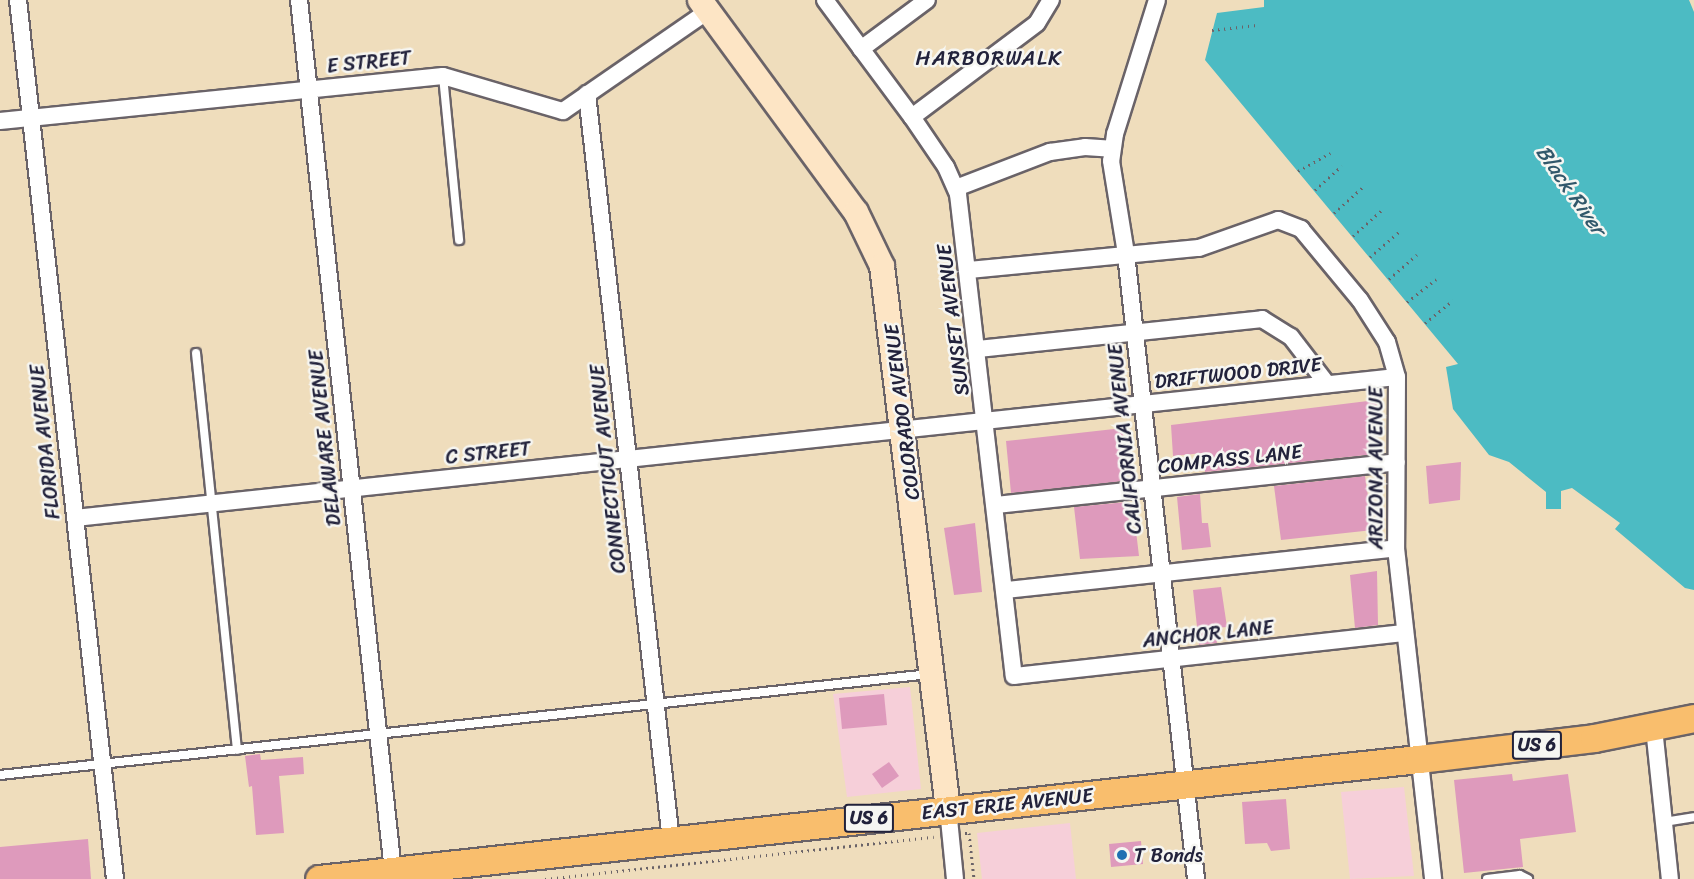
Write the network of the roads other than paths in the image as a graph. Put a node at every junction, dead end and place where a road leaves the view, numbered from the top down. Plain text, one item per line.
1 (18, 0) edge
2 (299, 0) edge
3 (826, 0) edge
4 (927, 0) edge
5 (1051, 0) edge
6 (1157, 0) edge
7 (704, 5) edge
8 (861, 49) junction
9 (443, 76) junction
10 (308, 89) junction
11 (587, 94) junction
12 (912, 117) junction
13 (30, 118) junction
14 (0, 121) edge
15 (1111, 149) junction
16 (956, 188) junction
17 (459, 240) dead end
18 (1126, 254) junction
19 (969, 270) junction
20 (1134, 332) junction
21 (978, 349) junction
22 (196, 353) dead end
23 (1396, 377) junction
24 (1327, 384) junction
25 (1142, 404) junction
26 (986, 421) junction
27 (905, 430) junction
28 (628, 459) junction
29 (1397, 462) junction
30 (351, 488) junction
31 (1152, 489) junction
32 (213, 503) junction
33 (996, 505) junction
34 (75, 518) junction
35 (1396, 548) junction
36 (1162, 574) junction
37 (1006, 590) junction
38 (1406, 633) junction
39 (1171, 659) junction
40 (932, 674) junction
41 (1014, 676) joint
42 (654, 704) junction
43 (1691, 723) edge
44 (1654, 728) junction
45 (379, 733) junction
46 (237, 750) junction
47 (1419, 759) junction
48 (102, 765) junction
49 (0, 776) edge
50 (1185, 787) junction
51 (1694, 818) edge
52 (949, 822) junction
53 (1664, 822) junction
54 (671, 840) junction
55 (393, 871) junction
56 (328, 878) edge
57 (115, 879) edge
58 (955, 879) edge
59 (1196, 879) edge
60 (1433, 879) edge
61 (1488, 879) edge
62 (1528, 879) edge
63 (1670, 879) edge

1 - 13 street, FLORIDA AVENUE
2 - 10 street, DELAWARE AVENUE
3 - 8 street, SUNSET AVENUE
4 - 8 street
5 - 12 street
6 - 15 street, CALIFORNIA AVENUE
7 - 11 street, E STREET
7 - 27 main road, COLORADO AVENUE
8 - 12 street, SUNSET AVENUE
9 - 10 street, E STREET
9 - 11 street, E STREET
9 - 17 lane
10 - 13 street, E STREET
10 - 30 street, DELAWARE AVENUE
11 - 28 street, CONNECTICUT AVENUE
12 - 16 street, SUNSET AVENUE
13 - 14 street, E STREET
13 - 34 street, FLORIDA AVENUE
15 - 16 street
15 - 18 street, CALIFORNIA AVENUE
16 - 19 street, SUNSET AVENUE
18 - 19 street
18 - 20 street, CALIFORNIA AVENUE
18 - 23 street, ARIZONA AVENUE
19 - 21 street, SUNSET AVENUE
20 - 21 street
20 - 24 street
20 - 25 street, CALIFORNIA AVENUE
21 - 26 street, SUNSET AVENUE
22 - 32 lane
23 - 24 street, DRIFTWOOD DRIVE
23 - 29 street, ARIZONA AVENUE
24 - 25 street, DRIFTWOOD DRIVE
25 - 26 street, DRIFTWOOD DRIVE
25 - 31 street, CALIFORNIA AVENUE
26 - 27 street, DRIFTWOOD DRIVE
26 - 33 street, SUNSET AVENUE
27 - 28 street, C STREET
27 - 40 main road, COLORADO AVENUE
28 - 30 street, C STREET
28 - 42 street, CONNECTICUT AVENUE
29 - 31 street, COMPASS LANE
29 - 35 street, ARIZONA AVENUE
30 - 32 street, C STREET
30 - 45 street, DELAWARE AVENUE
31 - 33 street, COMPASS LANE
31 - 36 street, CALIFORNIA AVENUE
32 - 34 street, C STREET
32 - 46 lane
33 - 37 street, SUNSET AVENUE
34 - 48 street, FLORIDA AVENUE
35 - 36 street
35 - 38 street, ARIZONA AVENUE
36 - 37 street
36 - 39 street, CALIFORNIA AVENUE
37 - 41 street, SUNSET AVENUE
38 - 39 street, ANCHOR LANE
38 - 47 street, ARIZONA AVENUE
39 - 41 street, ANCHOR LANE
39 - 50 street, CALIFORNIA AVENUE
40 - 42 lane
40 - 52 main road, COLORADO AVENUE
42 - 45 lane
42 - 54 street, CONNECTICUT AVENUE
43 - 44 main road, EAST ERIE AVENUE / US 6
44 - 47 main road, EAST ERIE AVENUE / US 6
44 - 53 street
45 - 46 lane
45 - 55 street, DELAWARE AVENUE
46 - 48 lane
47 - 50 main road, EAST ERIE AVENUE / US 6
47 - 60 street, ARIZONA AVENUE
48 - 49 lane
48 - 57 street, FLORIDA AVENUE
50 - 52 main road, EAST ERIE AVENUE / US 6
50 - 59 street, CALIFORNIA AVENUE
51 - 53 lane
52 - 54 main road, EAST ERIE AVENUE / US 6
52 - 58 street, COLORADO AVENUE
53 - 63 street
54 - 55 main road, EAST ERIE AVENUE / US 6
55 - 56 main road, EAST ERIE AVENUE / US 6
61 - 62 lane

